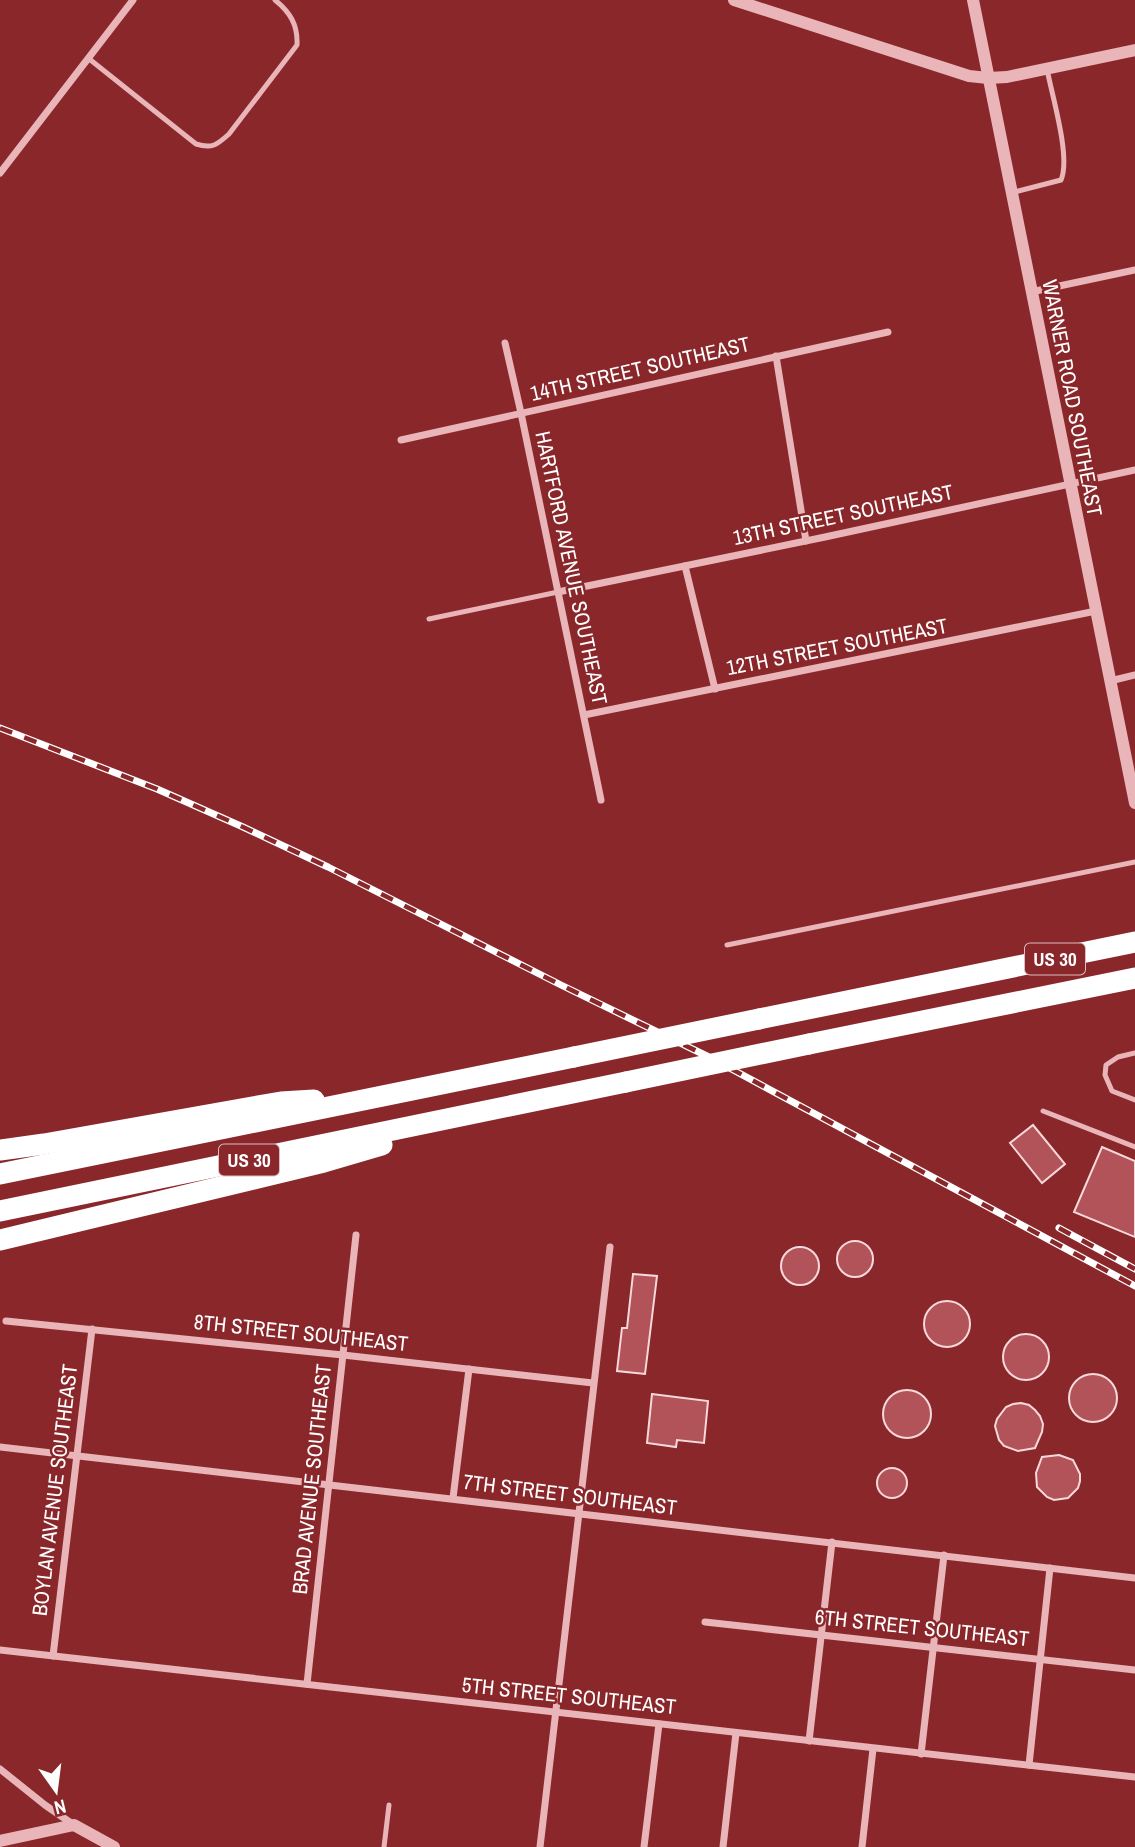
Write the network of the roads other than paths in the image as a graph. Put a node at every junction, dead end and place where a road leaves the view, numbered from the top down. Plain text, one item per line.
1 (133, 0) edge
2 (275, 0) edge
3 (734, 0) edge
4 (973, 0) edge
5 (1135, 51) edge
6 (88, 58) junction
7 (1046, 69) junction
8 (988, 78) junction
9 (0, 173) edge
10 (1011, 193) junction
11 (1135, 270) edge
12 (1031, 292) junction
13 (888, 332) dead end
14 (505, 343) dead end
15 (776, 356) junction
16 (521, 413) junction
17 (401, 440) dead end
18 (1135, 471) edge
19 (1070, 484) junction
20 (806, 541) junction
21 (685, 566) junction
22 (558, 592) junction
23 (1096, 611) junction
24 (429, 618) dead end
25 (1135, 675) edge
26 (1110, 681) junction
27 (715, 689) junction
28 (584, 715) junction
29 (601, 800) dead end
30 (1135, 803) edge
31 (1135, 862) edge
32 (1129, 944) edge
33 (727, 945) dead end
34 (1133, 978) edge
35 (1135, 1053) edge
36 (386, 1096) junction
37 (1135, 1100) edge
38 (498, 1109) junction
39 (1043, 1111) dead end
40 (1135, 1147) edge
41 (0, 1150) edge
42 (0, 1174) edge
43 (0, 1211) edge
44 (356, 1235) dead end
45 (0, 1240) edge
46 (610, 1247) dead end
47 (6, 1321) dead end
48 (92, 1329) junction
49 (343, 1355) junction
50 (469, 1369) junction
51 (593, 1383) junction
52 (0, 1447) edge
53 (77, 1457) junction
54 (329, 1485) junction
55 (453, 1498) junction
56 (578, 1514) junction
57 (832, 1542) junction
58 (944, 1555) junction
59 (1050, 1568) junction
60 (1135, 1578) edge
61 (705, 1622) dead end
62 (822, 1635) junction
63 (933, 1647) junction
64 (0, 1650) edge
65 (53, 1656) junction
66 (1041, 1659) junction
67 (1135, 1670) edge
68 (307, 1684) junction
69 (555, 1712) junction
70 (659, 1724) junction
71 (736, 1733) junction
72 (809, 1741) junction
73 (873, 1749) junction
74 (921, 1754) junction
75 (1029, 1765) junction
76 (0, 1769) edge
77 (1135, 1770) edge
78 (1135, 1777) edge
79 (389, 1805) dead end
80 (74, 1825) junction
81 (0, 1841) edge
82 (114, 1847) edge
83 (384, 1847) edge
84 (540, 1847) edge
85 (644, 1847) edge
86 (723, 1847) edge
87 (862, 1847) edge

1 - 6 street
2 - 6 lane
3 - 8 street
4 - 8 street, WARNER ROAD SOUTHEAST
5 - 7 street
6 - 9 street
7 - 8 street
7 - 10 lane
8 - 10 street, WARNER ROAD SOUTHEAST
10 - 12 street, WARNER ROAD SOUTHEAST
11 - 12 street
12 - 19 street, WARNER ROAD SOUTHEAST
13 - 15 street, 14TH STREET SOUTHEAST
14 - 16 street, HARTFORD AVENUE SOUTHEAST
15 - 16 street, 14TH STREET SOUTHEAST
15 - 20 street
16 - 17 street, 14TH STREET SOUTHEAST
16 - 22 street, HARTFORD AVENUE SOUTHEAST
18 - 19 street, 13TH STREET SOUTHEAST
19 - 20 street, 13TH STREET SOUTHEAST
19 - 23 street, WARNER ROAD SOUTHEAST
20 - 21 street, 13TH STREET SOUTHEAST
21 - 22 street, 13TH STREET SOUTHEAST
21 - 27 street
22 - 24 lane
22 - 28 street, HARTFORD AVENUE SOUTHEAST
23 - 26 street, WARNER ROAD SOUTHEAST
23 - 27 street, 12TH STREET SOUTHEAST
25 - 26 street
26 - 30 street, WARNER ROAD SOUTHEAST
27 - 28 street, 12TH STREET SOUTHEAST
28 - 29 street, HARTFORD AVENUE SOUTHEAST
31 - 33 lane
32 - 36 highway, US 30, bridge
34 - 38 highway, US 30, bridge
35 - 37 lane
36 - 41 highway
36 - 42 highway, US 30
38 - 43 highway, US 30
38 - 45 highway
39 - 40 lane
44 - 49 street, BRAD AVENUE SOUTHEAST
46 - 51 street
47 - 48 street, 8TH STREET SOUTHEAST
48 - 49 street, 8TH STREET SOUTHEAST
48 - 53 street, BOYLAN AVENUE SOUTHEAST
49 - 50 street, 8TH STREET SOUTHEAST
49 - 54 street, BRAD AVENUE SOUTHEAST
50 - 51 street, 8TH STREET SOUTHEAST
50 - 55 street
51 - 56 street
52 - 53 street, 7TH STREET SOUTHEAST
53 - 54 street, 7TH STREET SOUTHEAST
53 - 65 street, BOYLAN AVENUE SOUTHEAST
54 - 55 street, 7TH STREET SOUTHEAST
54 - 68 street, BRAD AVENUE SOUTHEAST
55 - 56 street, 7TH STREET SOUTHEAST
56 - 57 street, 7TH STREET SOUTHEAST
56 - 69 street
57 - 58 street, 7TH STREET SOUTHEAST
57 - 62 street
58 - 59 street, 7TH STREET SOUTHEAST
58 - 63 street
59 - 60 street, 7TH STREET SOUTHEAST
59 - 66 street
61 - 62 street, 6TH STREET SOUTHEAST
62 - 63 street, 6TH STREET SOUTHEAST
62 - 72 street
63 - 66 street, 6TH STREET SOUTHEAST
63 - 74 street
64 - 65 street, 5TH STREET SOUTHEAST
65 - 68 street, 5TH STREET SOUTHEAST
66 - 67 street, 6TH STREET SOUTHEAST
66 - 75 street
68 - 69 street, 5TH STREET SOUTHEAST
69 - 70 street, 5TH STREET SOUTHEAST
69 - 84 street
70 - 71 street, 5TH STREET SOUTHEAST
70 - 85 street
71 - 72 street, 5TH STREET SOUTHEAST
71 - 86 street
72 - 73 street, 5TH STREET SOUTHEAST
73 - 74 street, 5TH STREET SOUTHEAST
73 - 87 street
74 - 75 street, 5TH STREET SOUTHEAST
75 - 78 street, 5TH STREET SOUTHEAST
76 - 80 street
77 - 78 street
79 - 83 lane
80 - 81 street
80 - 82 street

